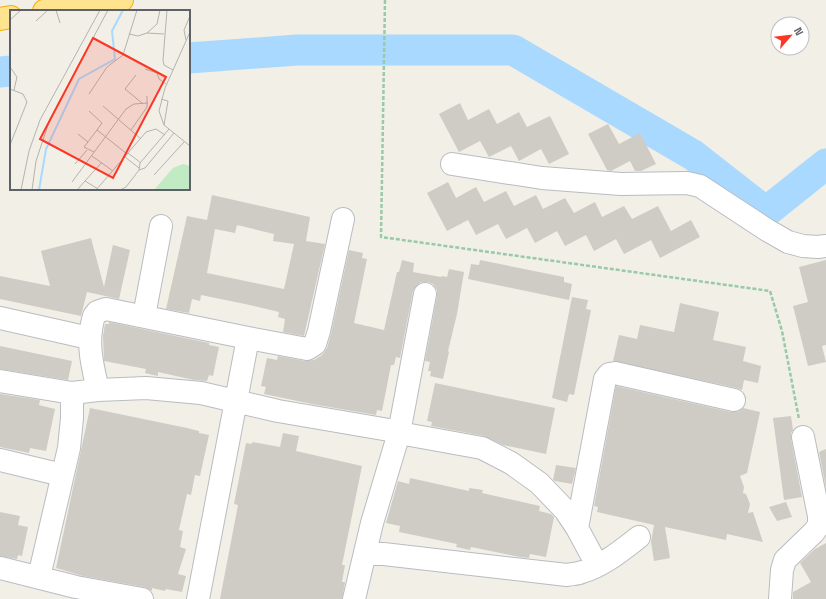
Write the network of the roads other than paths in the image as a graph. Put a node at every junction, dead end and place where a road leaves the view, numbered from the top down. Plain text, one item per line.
1 (122, 0) edge
2 (51, 10) edge
3 (10, 17) edge
4 (0, 19) edge
5 (452, 164) dead end
6 (343, 219) dead end
7 (161, 226) dead end
8 (826, 246) edge
9 (425, 294) dead end
10 (144, 316) junction
11 (0, 318) edge
12 (89, 338) junction
13 (248, 338) junction
14 (0, 381) edge
15 (98, 390) junction
16 (72, 393) junction
17 (734, 400) dead end
18 (236, 401) junction
19 (399, 433) junction
20 (803, 437) road end
21 (0, 460) edge
22 (62, 475) junction
23 (577, 528) junction
24 (639, 537) dead end
25 (366, 552) junction
26 (597, 566) junction
27 (0, 568) edge
28 (39, 577) junction
29 (142, 599) edge
30 (198, 599) edge
31 (354, 599) edge
32 (780, 599) edge

1 - 2 highway
3 - 4 highway
5 - 8 lane
6 - 13 lane
7 - 10 lane
9 - 19 lane
10 - 12 lane
10 - 13 lane
11 - 12 lane
12 - 15 lane
13 - 18 lane
14 - 16 lane
15 - 16 lane
15 - 18 lane
16 - 22 lane
17 - 23 lane
18 - 19 lane
18 - 30 lane
19 - 23 lane
19 - 25 lane
20 - 32 lane
21 - 22 lane
22 - 28 lane
23 - 26 lane
24 - 26 lane
25 - 26 lane
25 - 31 lane
27 - 28 lane
28 - 29 lane

